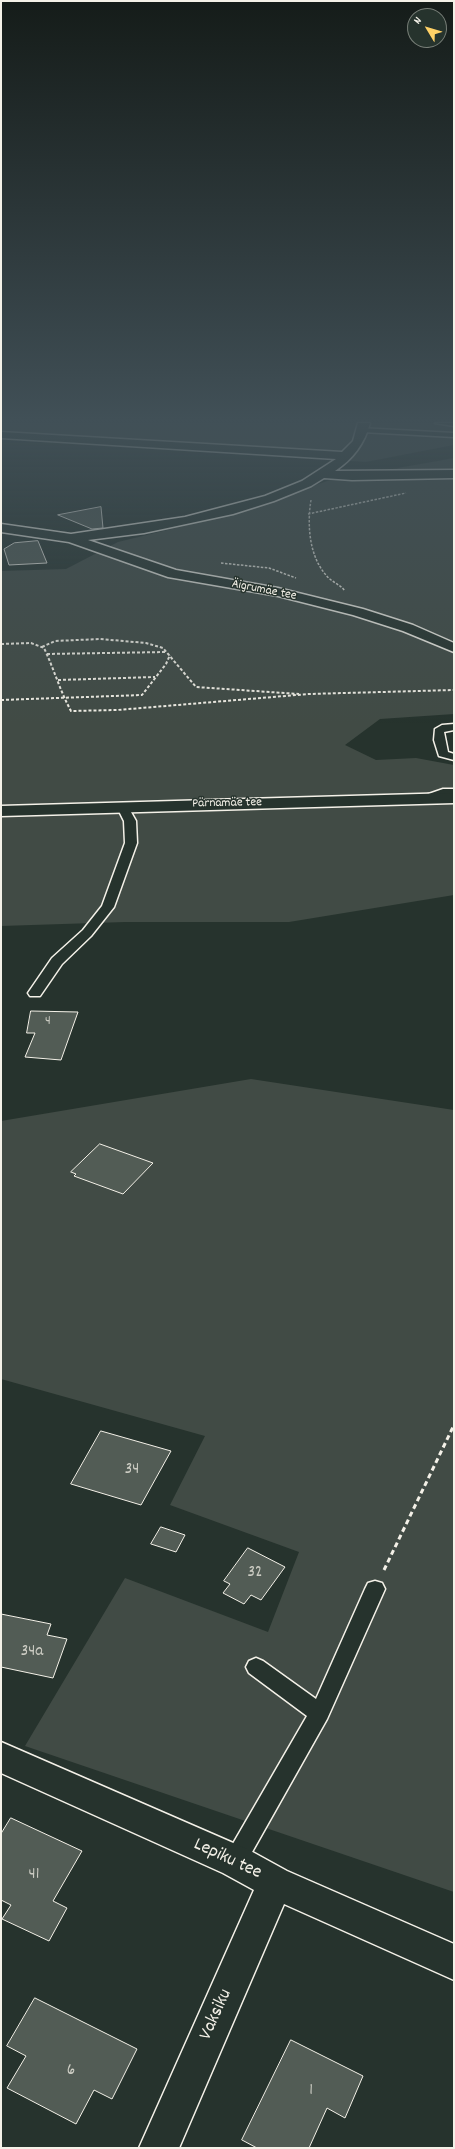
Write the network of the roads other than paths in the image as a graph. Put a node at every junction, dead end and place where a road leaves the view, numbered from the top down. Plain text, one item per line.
1 (173, 523) edge
2 (1, 528) edge
3 (71, 538) junction
4 (454, 648) edge
5 (454, 727) edge
6 (454, 757) edge
7 (454, 792) edge
8 (454, 798) edge
9 (424, 799) junction
10 (124, 807) junction
11 (1, 811) edge
12 (35, 994) dead end
13 (375, 1589) road end
14 (256, 1667) dead end
15 (320, 1713) junction
16 (1, 1757) edge
17 (235, 1861) junction
18 (275, 1883) junction
19 (454, 1962) edge
20 (159, 2148) edge

1 - 3 street
2 - 3 street, Äigrumäe tee
3 - 4 street, Äigrumäe tee
5 - 6 lane
7 - 9 lane
8 - 9 street, Pärnamäe tee
9 - 10 street, Pärnamäe tee
10 - 11 street, Pärnamäe tee
10 - 12 lane
13 - 15 lane
14 - 15 lane
15 - 17 lane
16 - 17 street, Lepiku tee
17 - 18 street, Lepiku tee
18 - 19 street, Lepiku tee
18 - 20 street, Vaksiku

